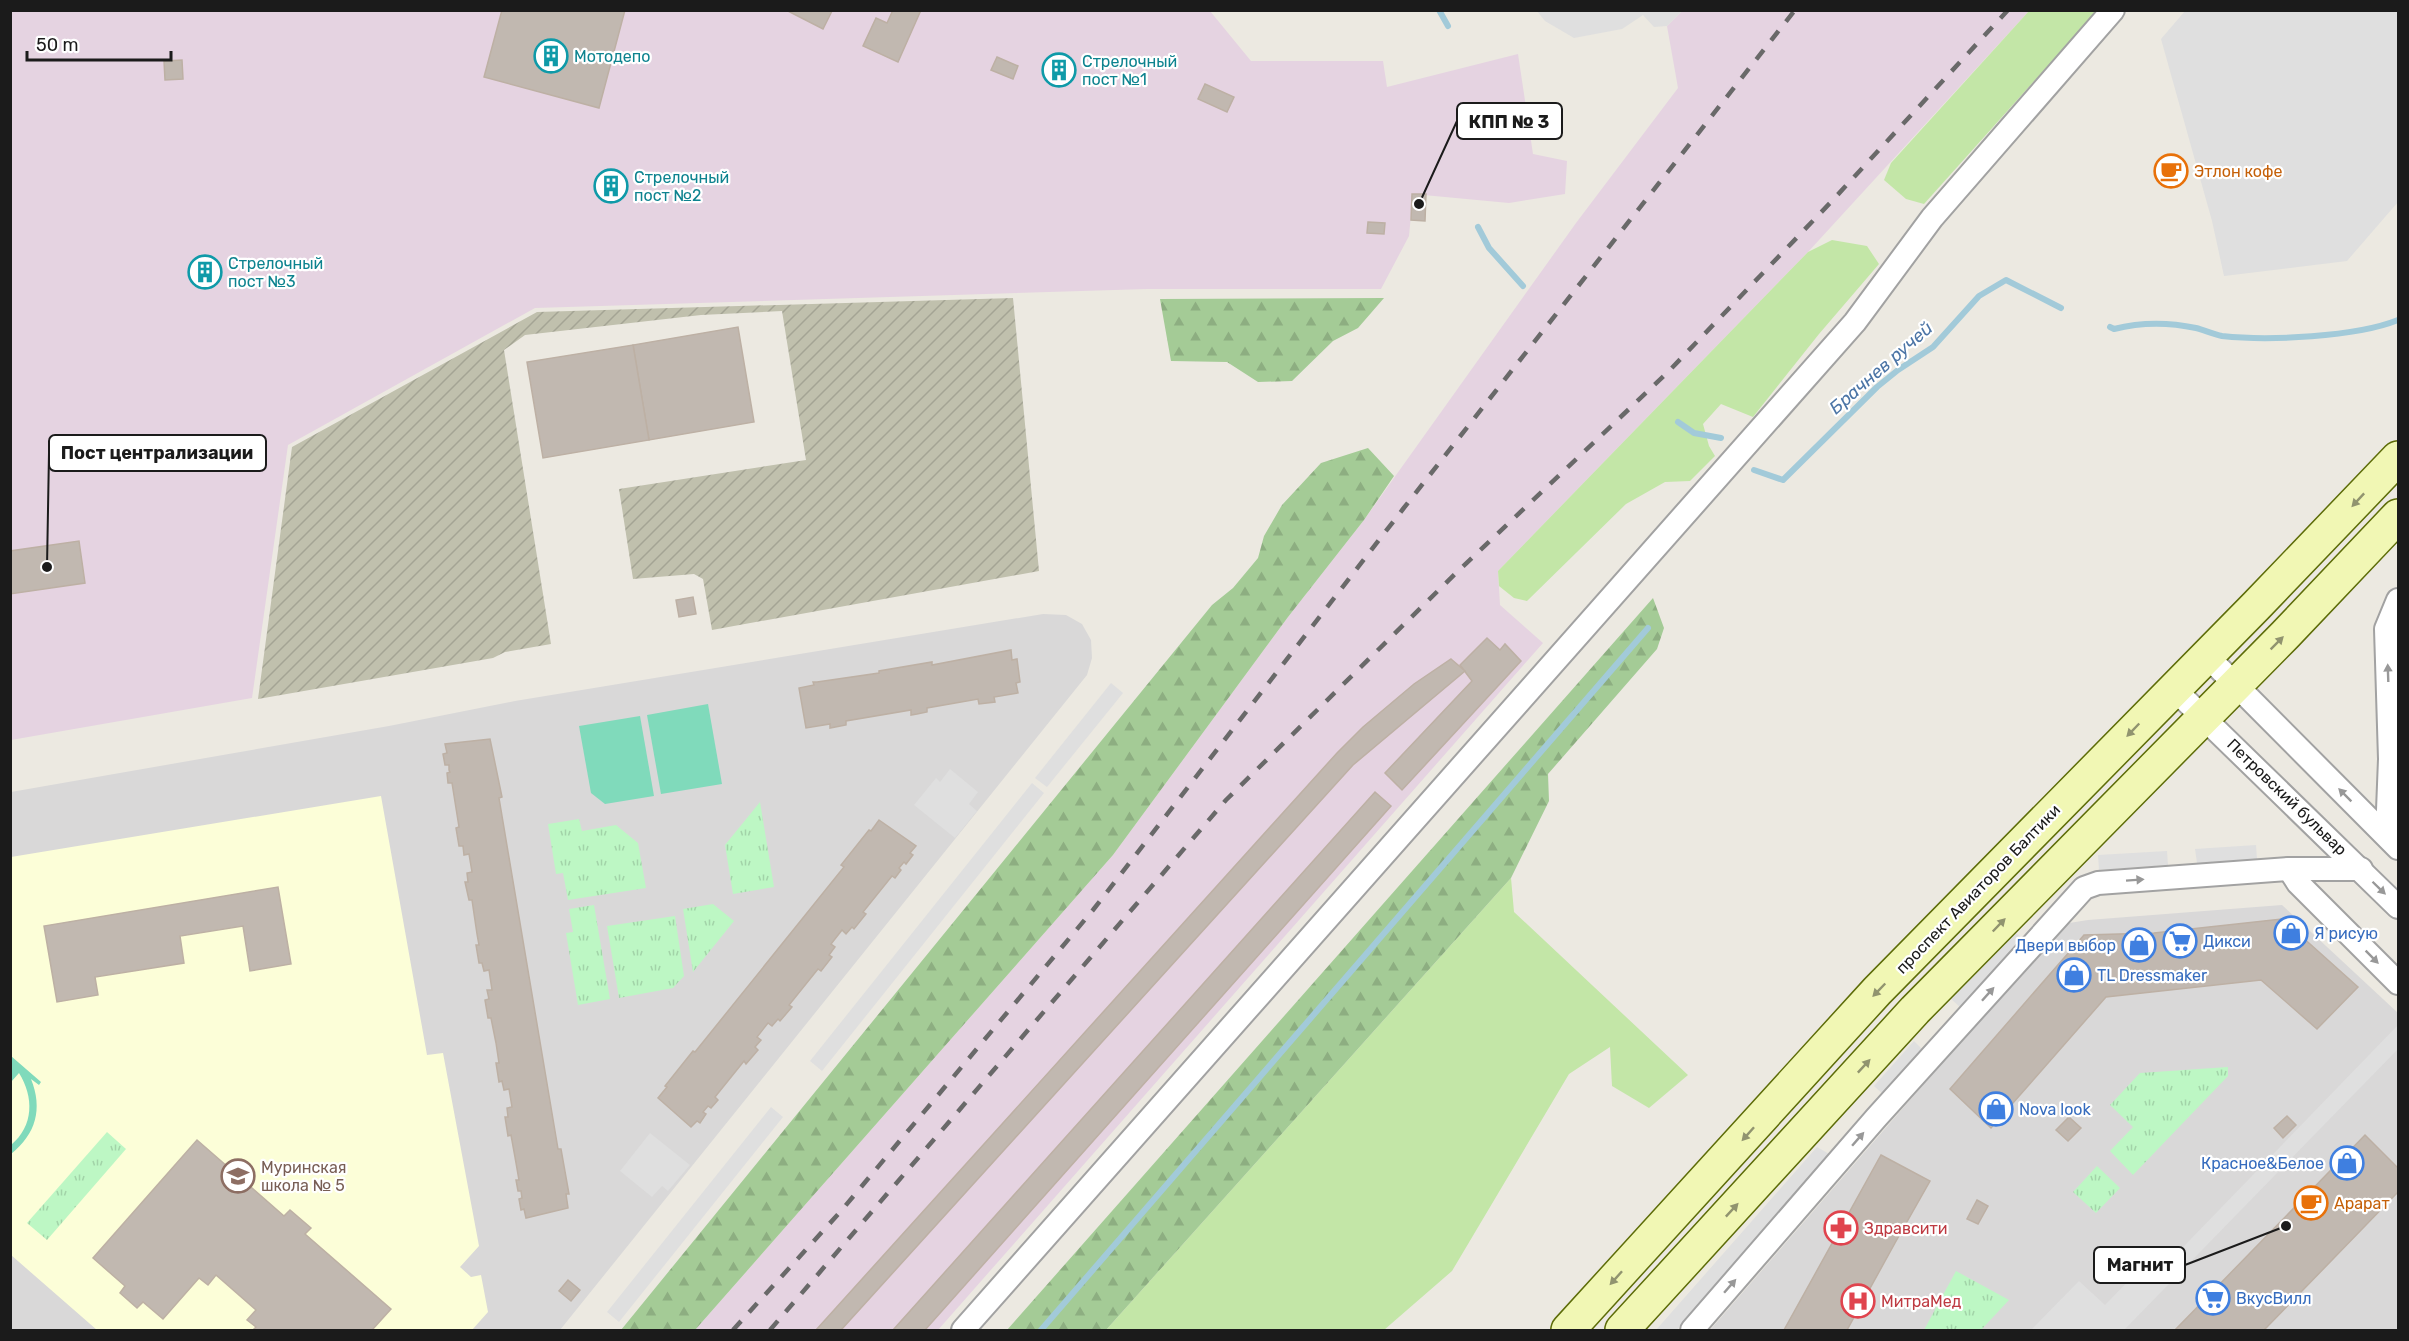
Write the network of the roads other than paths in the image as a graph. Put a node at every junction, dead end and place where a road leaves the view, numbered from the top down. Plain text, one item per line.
1 (2113, 10) edge
2 (2398, 458) edge
3 (2398, 516) edge
4 (2398, 600) edge
5 (2207, 656) junction
6 (2235, 684) junction
7 (2174, 689) junction
8 (2203, 716) junction
9 (2394, 764) edge
10 (2393, 842) edge
11 (2289, 869) junction
12 (2361, 869) junction
13 (2398, 907) edge
14 (2398, 983) edge
15 (963, 1330) edge
16 (1568, 1330) edge
17 (1622, 1330) edge
18 (1692, 1330) edge

1 - 15 street
2 -> 5 street, проспект Авиаторов Балтики
6 -> 3 street
9 -> 4 street
5 - 6 street
5 - 7 street, проспект Авиаторов Балтики
6 - 8 street
10 -> 6 street
7 - 8 street, Петровский бульвар
7 -> 16 street, проспект Авиаторов Балтики
8 - 12 street, Петровский бульвар
17 -> 8 street
9 - 10 street
11 - 12 street
11 -> 14 street
18 -> 11 street
12 -> 13 street, Петровский бульвар

